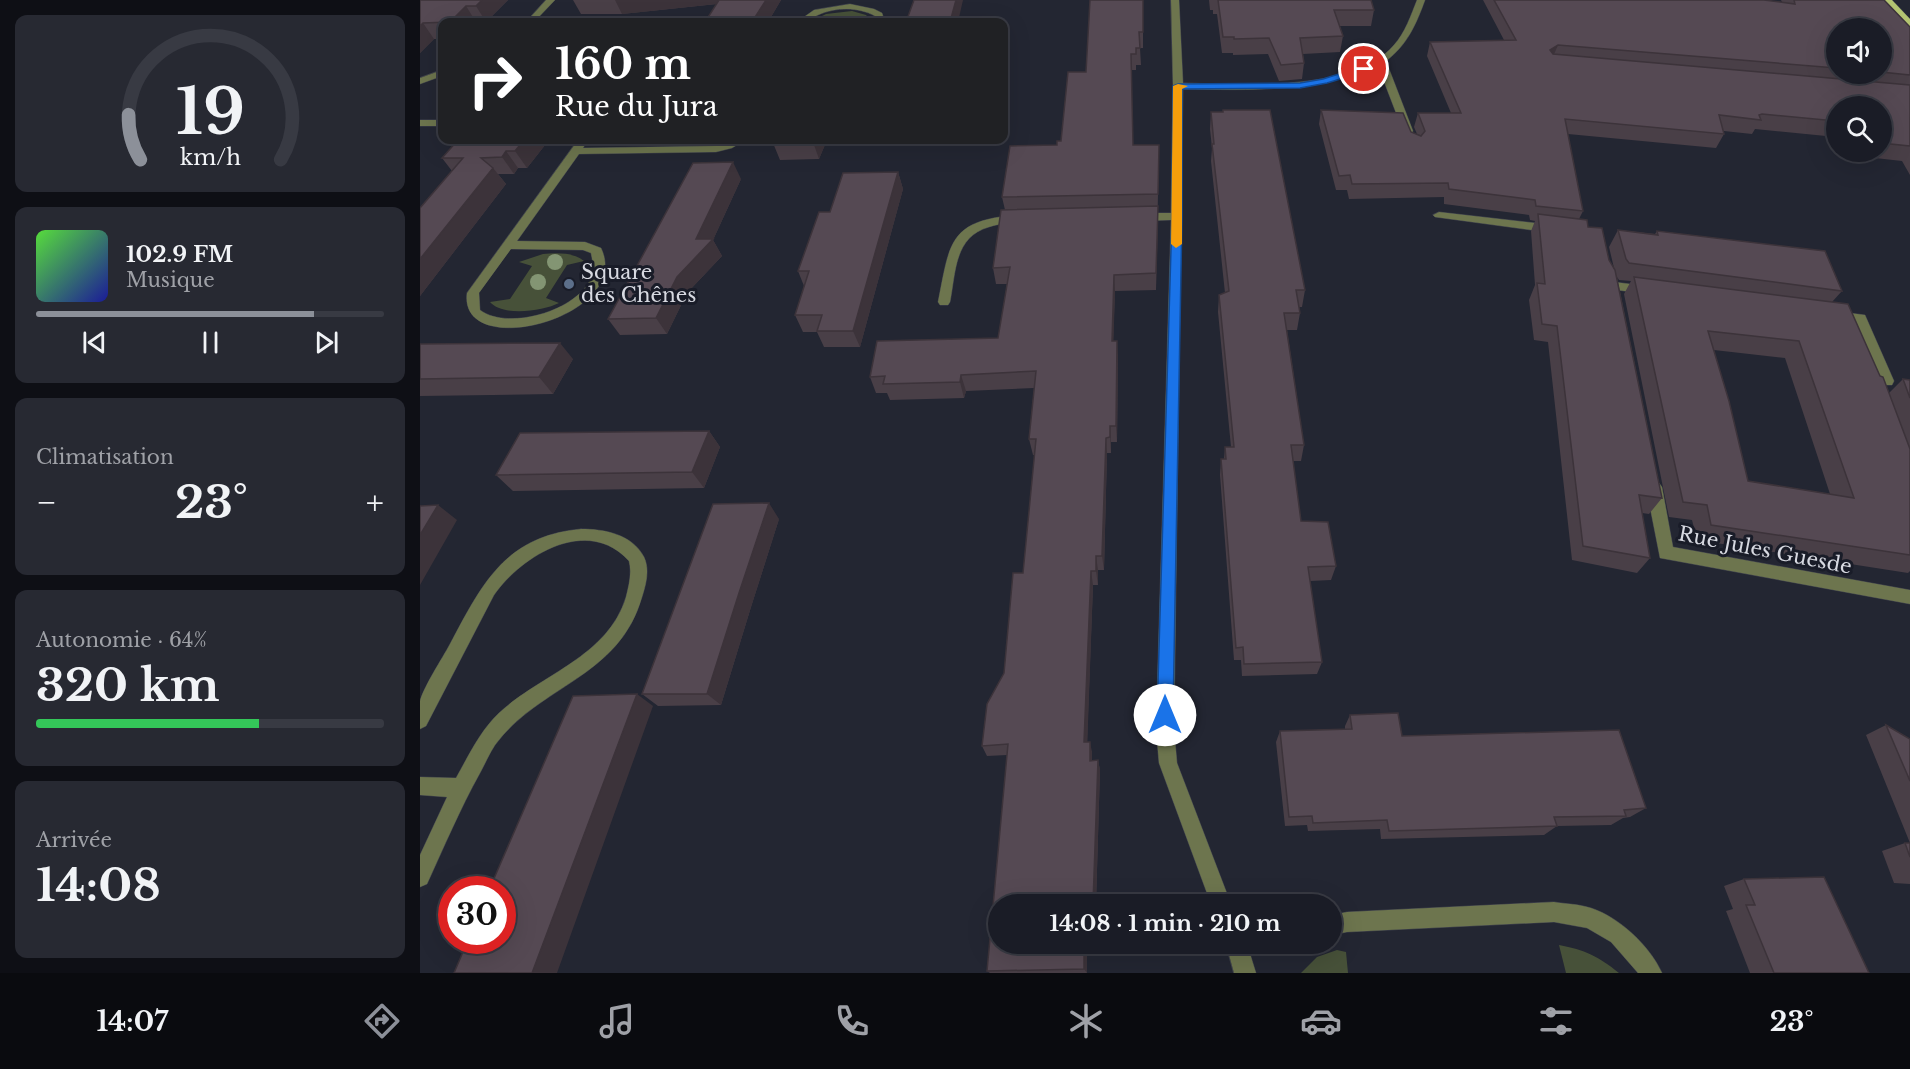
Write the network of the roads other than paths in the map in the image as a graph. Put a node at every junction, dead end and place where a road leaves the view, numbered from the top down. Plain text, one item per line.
1 (551, 0) edge
2 (1175, 0) edge
3 (1421, 0) edge
4 (1887, 0) edge
5 (534, 18) edge
6 (806, 18) edge
7 (880, 18) edge
8 (1910, 24) edge
9 (1381, 61) junction
10 (438, 74) edge
11 (420, 81) edge
12 (1178, 86) junction
13 (420, 123) edge
14 (438, 123) edge
15 (580, 144) edge
16 (732, 144) edge
17 (1414, 146) edge
18 (576, 151) junction
19 (1439, 215) dead end
20 (1177, 216) junction
21 (1120, 217) edge
22 (1028, 219) edge
23 (1564, 230) edge
24 (509, 245) junction
25 (1613, 287) edge
26 (1661, 292) edge
27 (944, 302) dead end
28 (1825, 314) edge
29 (1878, 401) edge
30 (1651, 472) edge
31 (1910, 597) edge
32 (420, 720) edge
33 (420, 786) edge
34 (461, 788) junction
35 (420, 877) edge
36 (1217, 894) edge
37 (1342, 923) edge
38 (1239, 954) edge
39 (1245, 973) edge
40 (1651, 973) edge

1 - 5 street
2 - 12 street
3 - 9 street
4 - 8 main road
6 - 7 street
9 - 12 street
9 - 17 street
10 - 11 street
12 - 20 street
13 - 14 street
15 - 18 street
16 - 18 street
18 - 24 street
19 - 23 street
20 - 21 street
20 - 36 street
22 - 27 street
24 - 24 street
25 - 26 street
28 - 29 street
30 - 31 street, Rue Jules Guesde
32 - 34 street
33 - 34 street
34 - 35 street
37 - 40 street
38 - 39 street

